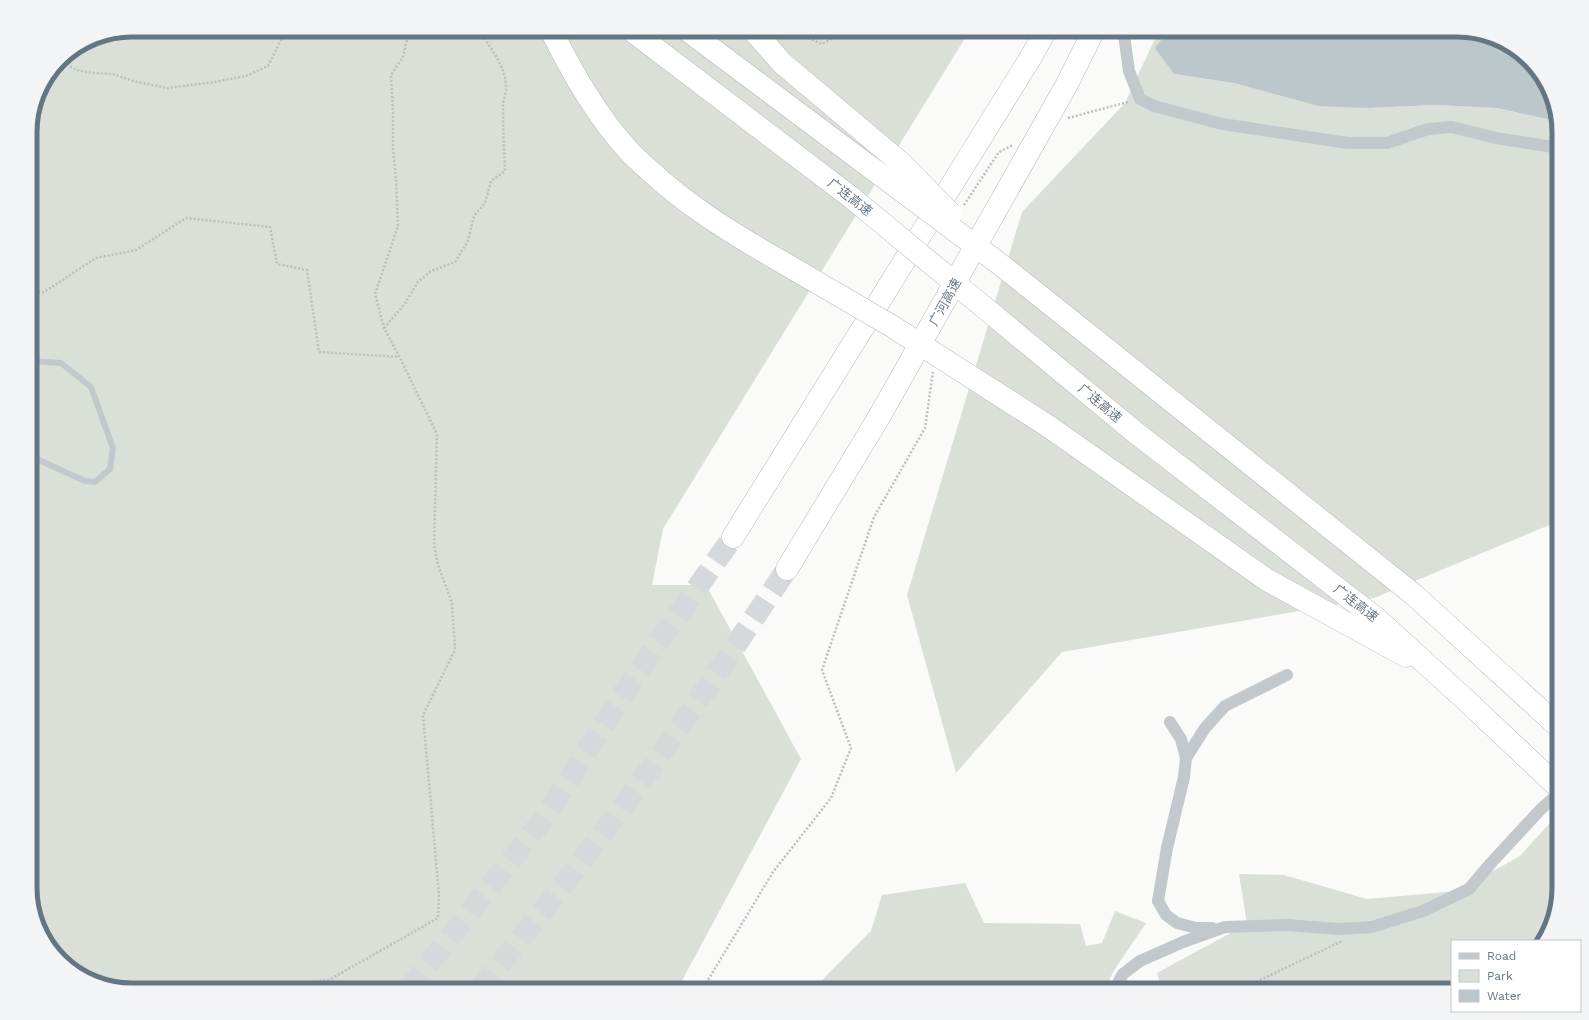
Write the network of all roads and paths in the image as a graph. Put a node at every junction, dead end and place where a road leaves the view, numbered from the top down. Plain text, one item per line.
1 (284, 37) edge
2 (407, 37) edge
3 (484, 37) edge
4 (554, 37) edge
5 (641, 37) edge
6 (696, 37) edge
7 (759, 37) edge
8 (806, 37) edge
9 (835, 37) edge
10 (1042, 37) edge
11 (1090, 37) edge
12 (1124, 37) edge
13 (66, 64) edge
14 (1140, 99) junction
15 (1061, 121) dead end
16 (1020, 142) dead end
17 (1552, 147) edge
18 (964, 206) dead end
19 (1001, 265) junction
20 (37, 292) edge
21 (384, 328) junction
22 (400, 358) junction
23 (37, 361) edge
24 (933, 367) dead end
25 (37, 459) edge
26 (733, 537) tunnel mouth
27 (787, 569) tunnel mouth
28 (1438, 674) junction
29 (1287, 676) dead end
30 (1552, 721) edge
31 (1170, 722) dead end
32 (1186, 758) junction
33 (1552, 781) edge
34 (1552, 800) edge
35 (1225, 928) junction
36 (1350, 928) junction
37 (305, 983) edge
38 (706, 983) edge
39 (1118, 983) edge
40 (1254, 983) edge

1 - 13 path
2 - 21 path
3 - 21 path
4 - 28 highway, bridge
5 - 28 highway, 广连高速, bridge
6 - 19 highway, bridge
7 - 19 highway, bridge
8 - 9 path
10 - 26 highway, bridge
11 - 27 highway, 广河高速, bridge
12 - 14 street
14 - 15 path
14 - 17 street
16 - 18 path
19 - 30 highway, bridge
20 - 22 path
21 - 22 path
22 - 37 path
23 - 25 lane
24 - 38 path
28 - 33 highway, 广连高速
29 - 32 street
31 - 32 street
32 - 35 street
34 - 36 street
35 - 36 street
35 - 39 street
36 - 40 path

